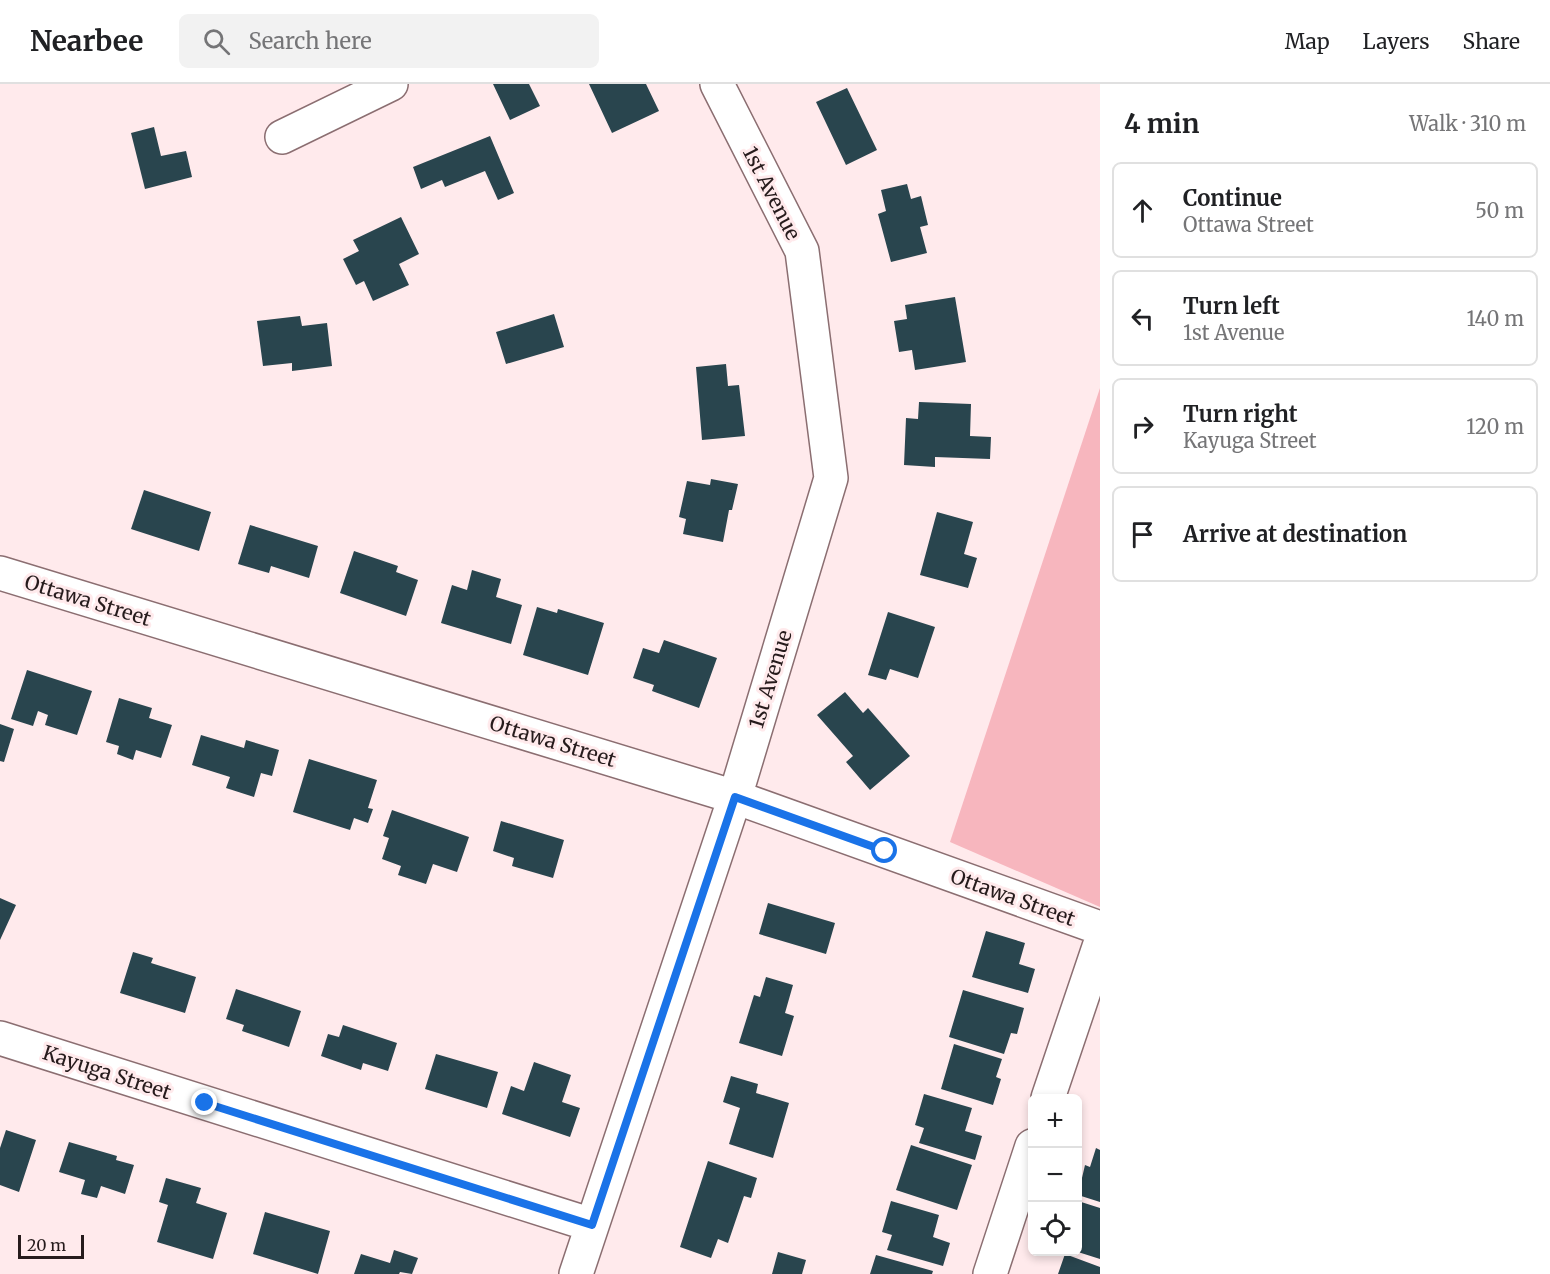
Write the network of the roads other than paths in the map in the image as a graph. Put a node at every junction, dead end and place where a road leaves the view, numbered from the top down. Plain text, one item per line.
1 (391, 84) edge
2 (717, 84) edge
3 (282, 137) dead end
4 (0, 573) edge
5 (735, 797) junction
6 (1100, 928) edge
7 (1100, 944) edge
8 (0, 1038) edge
9 (1049, 1094) edge
10 (1031, 1148) edge
11 (592, 1225) junction
12 (576, 1274) edge
13 (990, 1274) edge

1 - 3 street
2 - 5 street, 1st Avenue
4 - 5 street, Ottawa Street
5 - 6 street, Ottawa Street
5 - 11 street, 1st Avenue
7 - 9 street
8 - 11 street, Kayuga Street
10 - 13 street
11 - 12 street, 1st Avenue

